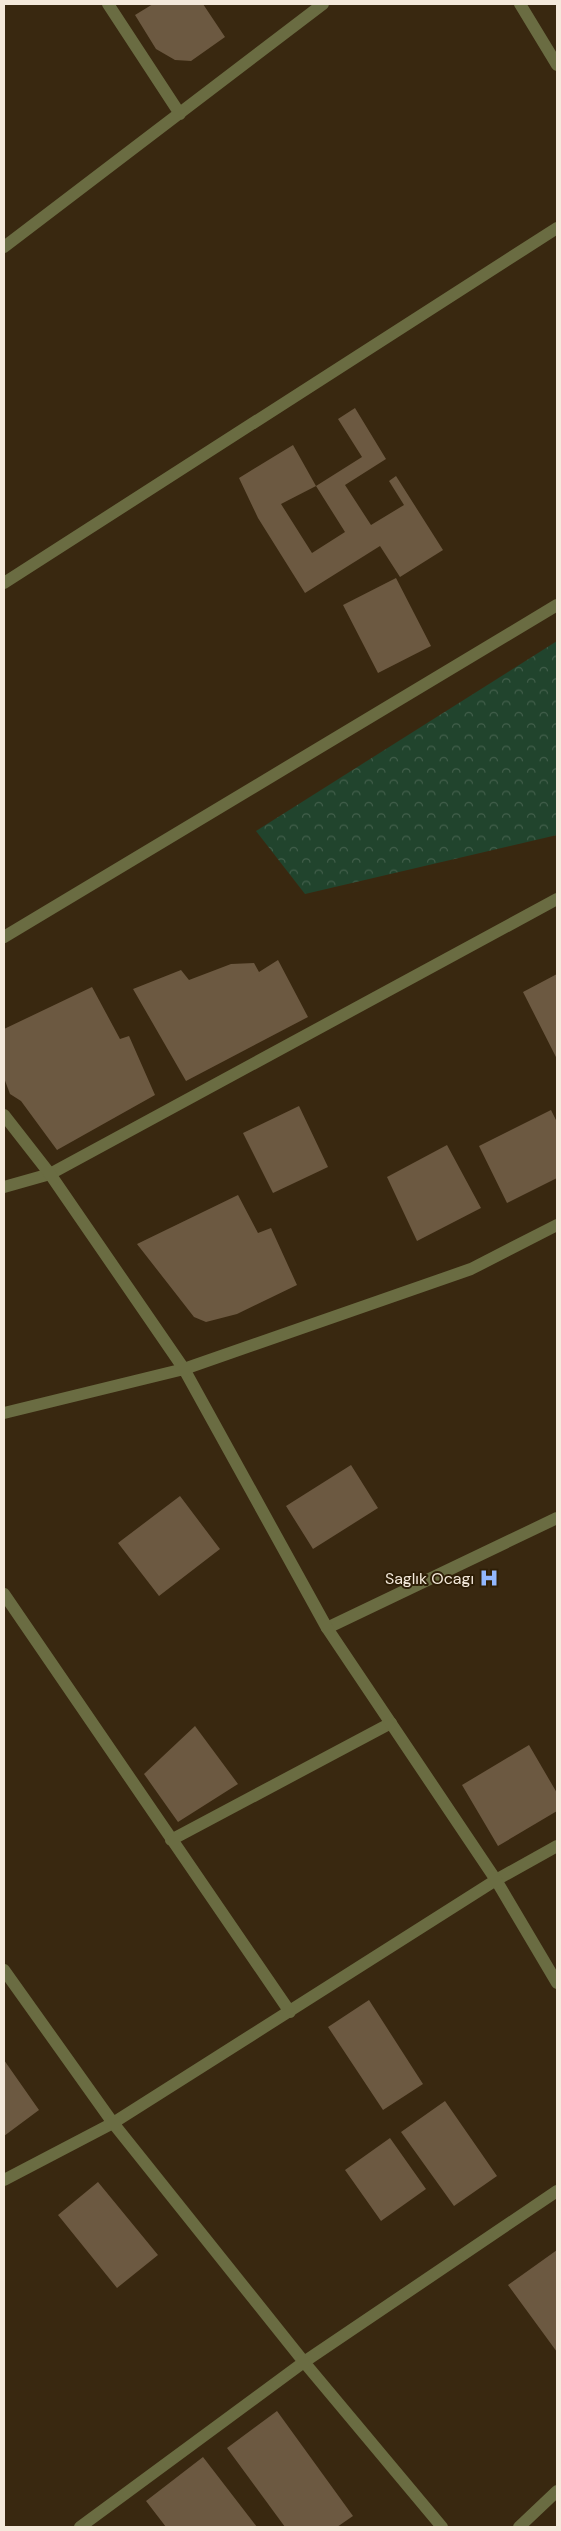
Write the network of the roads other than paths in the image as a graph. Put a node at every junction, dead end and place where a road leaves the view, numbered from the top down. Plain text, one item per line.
1 (108, 4) edge
2 (324, 4) edge
3 (520, 4) edge
4 (557, 65) edge
5 (180, 114) junction
6 (557, 228) edge
7 (4, 247) edge
8 (4, 583) edge
9 (557, 605) edge
10 (557, 899) edge
11 (4, 937) edge
12 (4, 1115) edge
13 (50, 1174) junction
14 (4, 1187) edge
15 (557, 1225) edge
16 (184, 1369) junction
17 (4, 1413) edge
18 (557, 1518) edge
19 (4, 1594) edge
20 (327, 1628) junction
21 (391, 1723) junction
22 (171, 1840) junction
23 (557, 1846) edge
24 (496, 1880) junction
25 (4, 1970) edge
26 (557, 1983) edge
27 (290, 2012) junction
28 (113, 2123) junction
29 (4, 2180) edge
30 (557, 2191) edge
31 (304, 2362) junction
32 (557, 2491) edge
33 (80, 2527) edge
34 (442, 2527) edge
35 (519, 2527) edge

1 - 5 street
2 - 5 street
3 - 4 street
5 - 7 street
6 - 8 street
9 - 11 street
10 - 13 street
12 - 13 street
13 - 14 street
13 - 16 street
15 - 16 street
16 - 17 street
16 - 20 street
18 - 20 street
19 - 22 street
20 - 21 street
21 - 22 street
21 - 24 street
22 - 27 street
23 - 24 street
24 - 26 street
24 - 27 street
25 - 28 street
27 - 28 street
28 - 29 street
28 - 31 street
30 - 31 street
31 - 33 street
31 - 34 street
32 - 35 street

